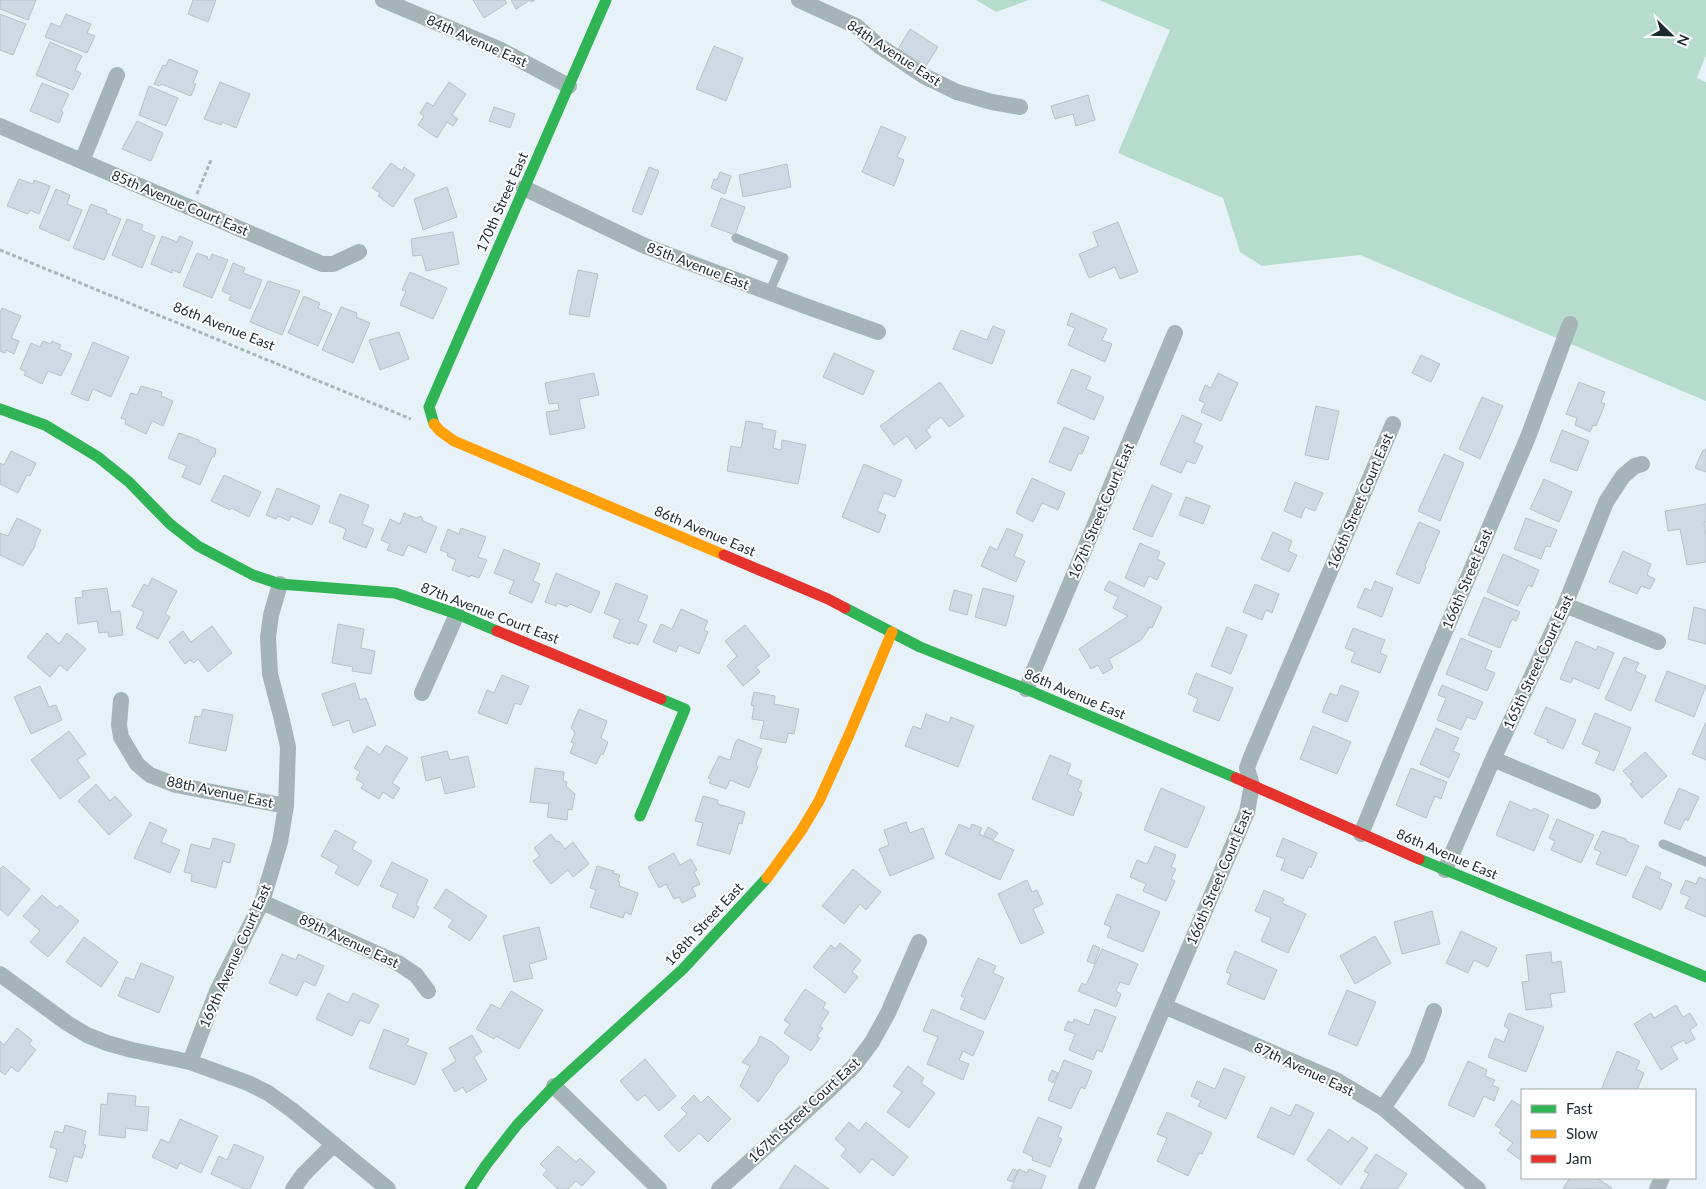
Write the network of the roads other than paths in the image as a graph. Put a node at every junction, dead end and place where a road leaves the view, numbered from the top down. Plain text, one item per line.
1 (383, 0) edge
2 (606, 0) edge
3 (799, 0) edge
4 (117, 75) dead end
5 (569, 86) junction
6 (1020, 107) dead end
7 (0, 126) edge
8 (82, 161) junction
9 (524, 188) junction
10 (736, 238) dead end
11 (359, 252) dead end
12 (769, 293) junction
13 (1570, 324) dead end
14 (878, 332) dead end
15 (1175, 333) dead end
16 (0, 409) edge
17 (430, 418) joint
18 (1393, 424) dead end
19 (1642, 464) dead end
20 (280, 584) junction
21 (1565, 605) junction
22 (457, 614) junction
23 (892, 632) junction
24 (1658, 642) dead end
25 (1026, 689) junction
26 (422, 693) dead end
27 (121, 700) dead end
28 (1493, 759) junction
29 (1252, 785) junction
30 (1593, 801) dead end
31 (286, 806) junction
32 (640, 816) dead end
33 (1361, 834) junction
34 (1663, 844) dead end
35 (1706, 862) edge
36 (1445, 870) junction
37 (262, 902) junction
38 (919, 942) dead end
39 (0, 974) edge
40 (1706, 977) edge
41 (428, 991) dead end
42 (1164, 1006) junction
43 (1434, 1011) dead end
44 (190, 1062) junction
45 (554, 1086) junction
46 (1384, 1108) junction
47 (334, 1144) junction
48 (293, 1189) edge
49 (388, 1189) edge
50 (470, 1189) edge
51 (659, 1189) edge
52 (719, 1189) edge
53 (1086, 1189) edge
54 (1478, 1189) edge

1 - 5 street, 84th Avenue East
2 - 5 street, 170th Street East
3 - 6 street, 84th Avenue East
4 - 8 street
5 - 9 street, 170th Street East
7 - 8 street, 85th Avenue Court East
8 - 11 street, 85th Avenue Court East
9 - 12 street, 85th Avenue East
9 - 17 street, 170th Street East
10 - 12 lane
12 - 14 street, 85th Avenue East
13 - 33 street, 166th Street East
15 - 25 street, 167th Street Court East
16 - 20 street, 87th Avenue Court East
17 - 23 street, 86th Avenue East
18 - 29 street, 166th Street Court East
19 - 21 street, 165th Street Court East
20 - 22 street, 87th Avenue Court East
20 - 31 street, 169th Avenue Court East
21 - 24 street
21 - 28 street, 165th Street Court East
22 - 26 street
22 - 32 street, 87th Avenue Court East
23 - 25 street, 86th Avenue East
23 - 45 street, 168th Street East
25 - 29 street, 86th Avenue East
27 - 31 street, 88th Avenue East
28 - 30 street
28 - 36 street, 165th Street Court East
29 - 33 street, 86th Avenue East
29 - 42 street, 166th Street Court East
31 - 37 street, 169th Avenue Court East
33 - 36 street, 86th Avenue East
34 - 35 lane
36 - 40 street, 86th Avenue East
37 - 41 street, 89th Avenue East
37 - 44 street, 169th Avenue Court East
38 - 52 street, 167th Street Court East
39 - 44 street
42 - 46 street, 87th Avenue East
42 - 53 street, 166th Street Court East
43 - 46 street
44 - 47 street
45 - 50 street, 168th Street East
45 - 51 street
46 - 54 street, 87th Avenue East
47 - 48 street
47 - 49 street

